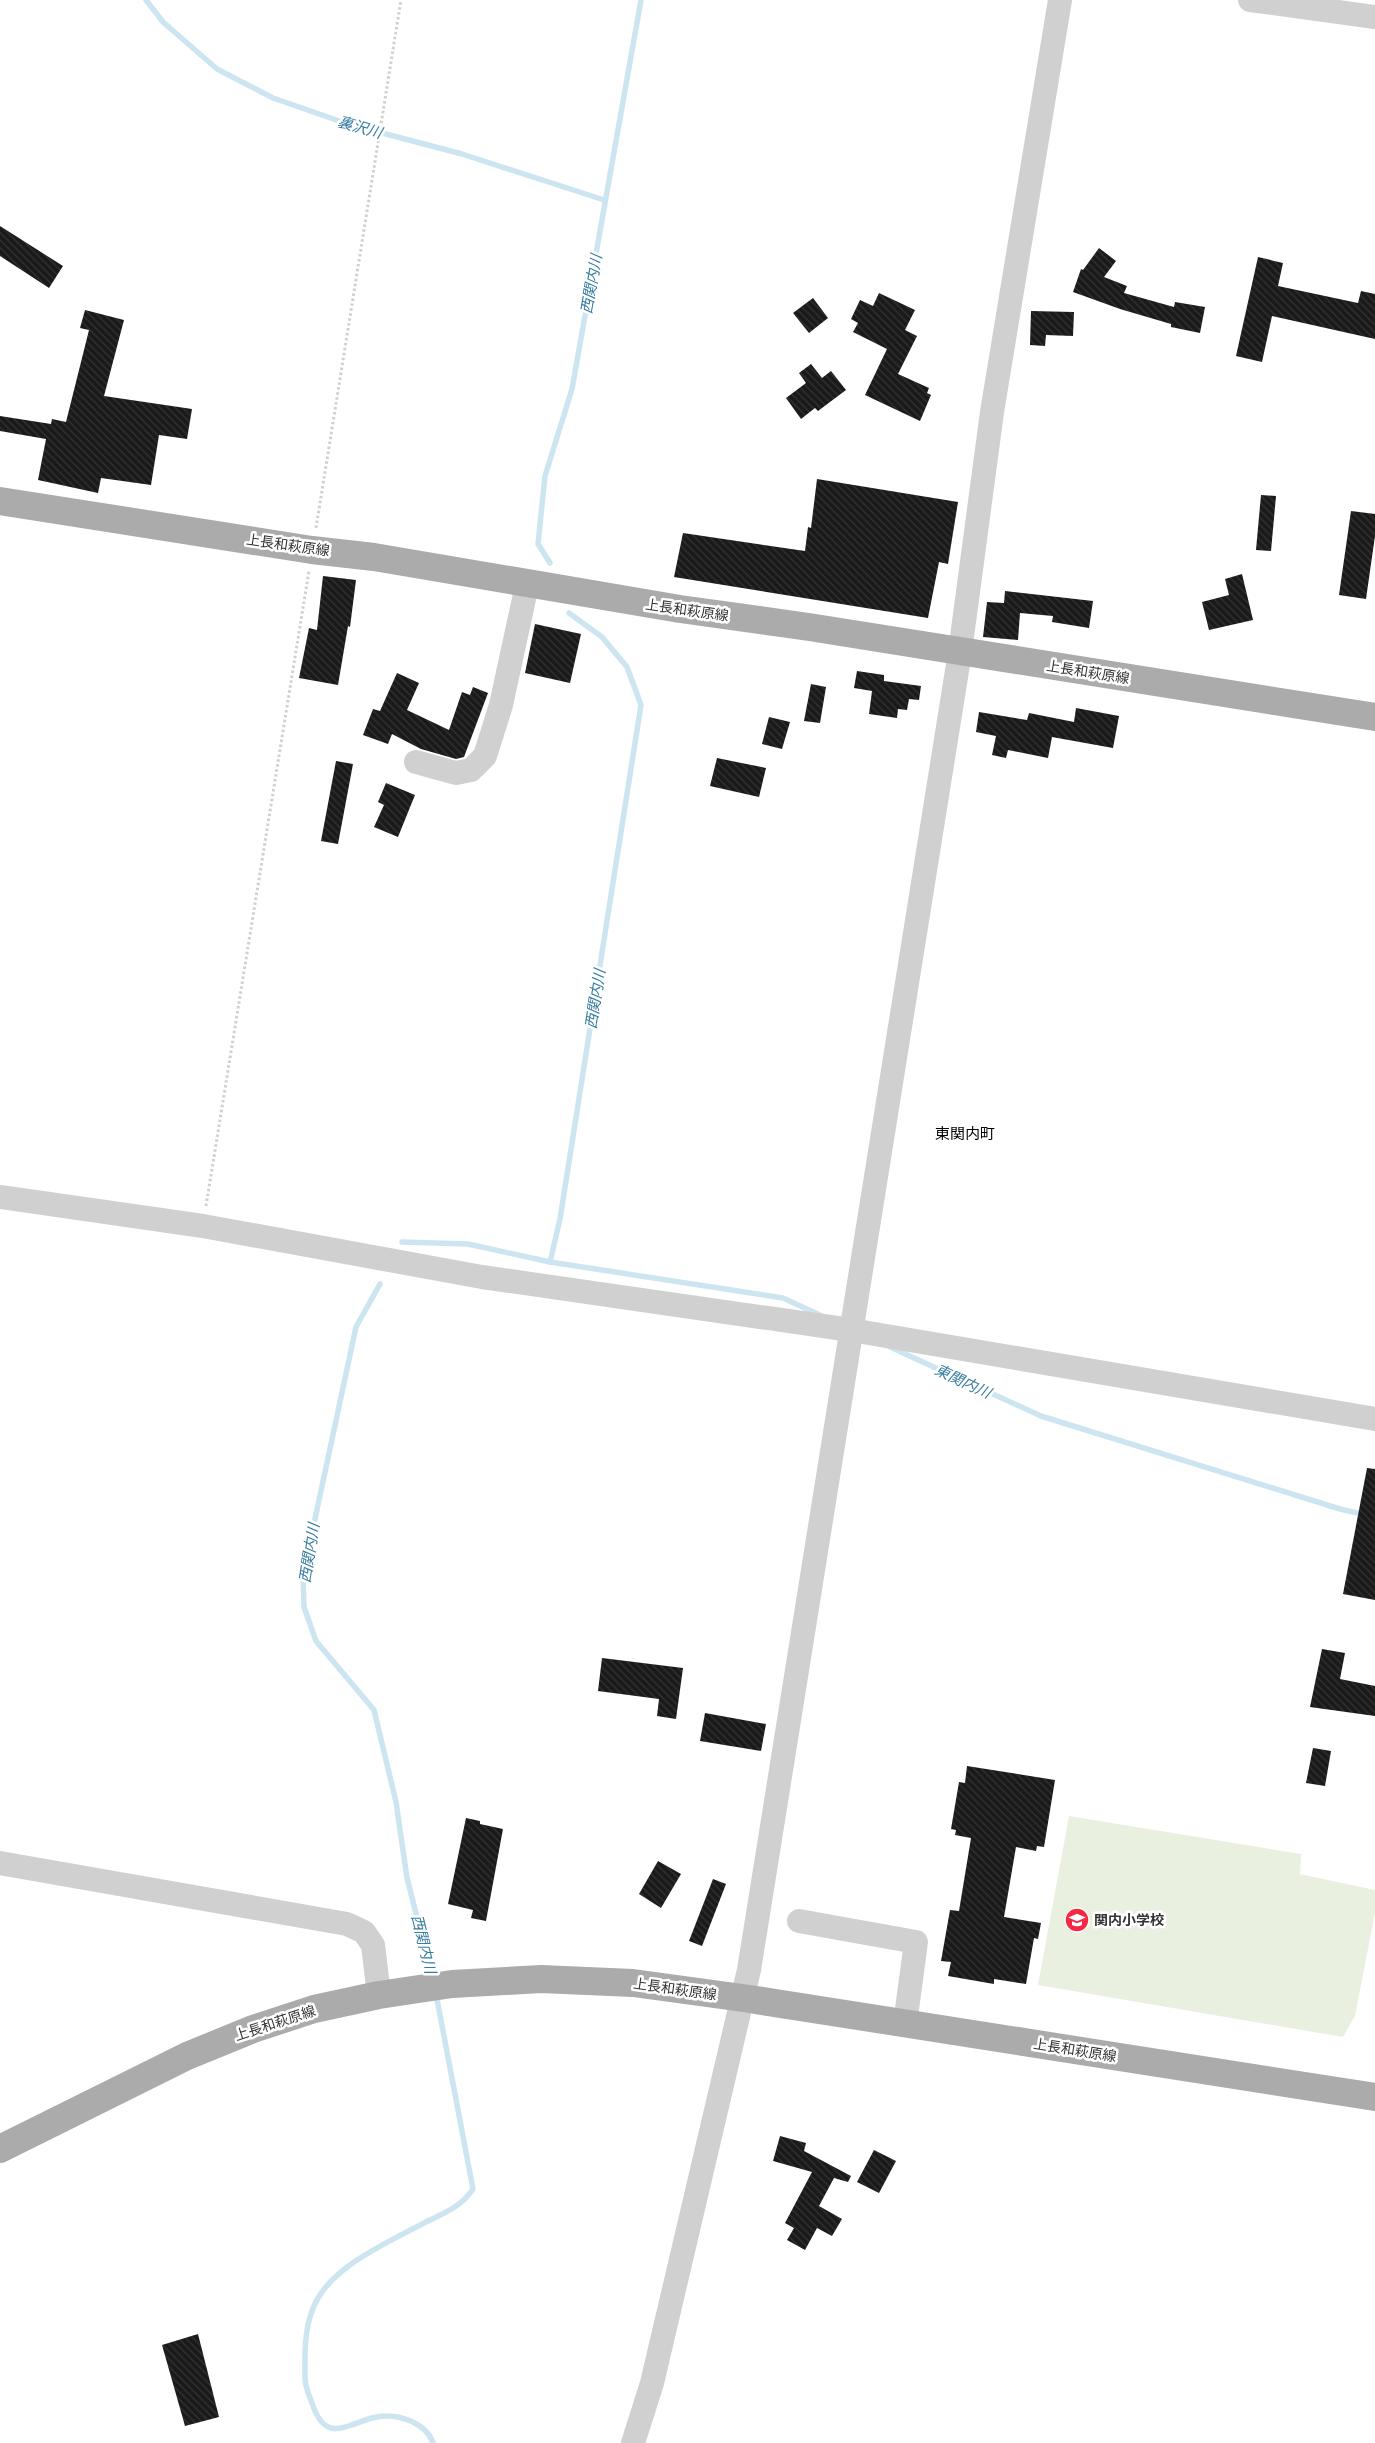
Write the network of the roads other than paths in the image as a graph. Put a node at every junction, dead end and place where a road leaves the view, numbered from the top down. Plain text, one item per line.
1 (1060, 0) edge
2 (1250, 0) edge
3 (1375, 17) edge
4 (0, 501) edge
5 (527, 585) junction
6 (960, 652) junction
7 (1375, 717) edge
8 (416, 762) dead end
9 (0, 1197) edge
10 (851, 1330) junction
11 (1375, 1418) edge
12 (0, 1864) edge
13 (799, 1921) dead end
14 (379, 1995) junction
15 (743, 1998) junction
16 (905, 2024) junction
17 (1375, 2097) edge
18 (0, 2149) edge
19 (633, 2443) edge

1 - 6 street
2 - 3 street
4 - 5 main road, 上長和萩原線
5 - 6 main road, 上長和萩原線
5 - 8 street
6 - 7 main road, 上長和萩原線
6 - 10 street
9 - 10 street
10 - 11 street
10 - 15 street
12 - 14 street
13 - 16 street
14 - 15 main road, 上長和萩原線
14 - 18 main road, 上長和萩原線
15 - 16 main road, 上長和萩原線
15 - 19 street
16 - 17 main road, 上長和萩原線

